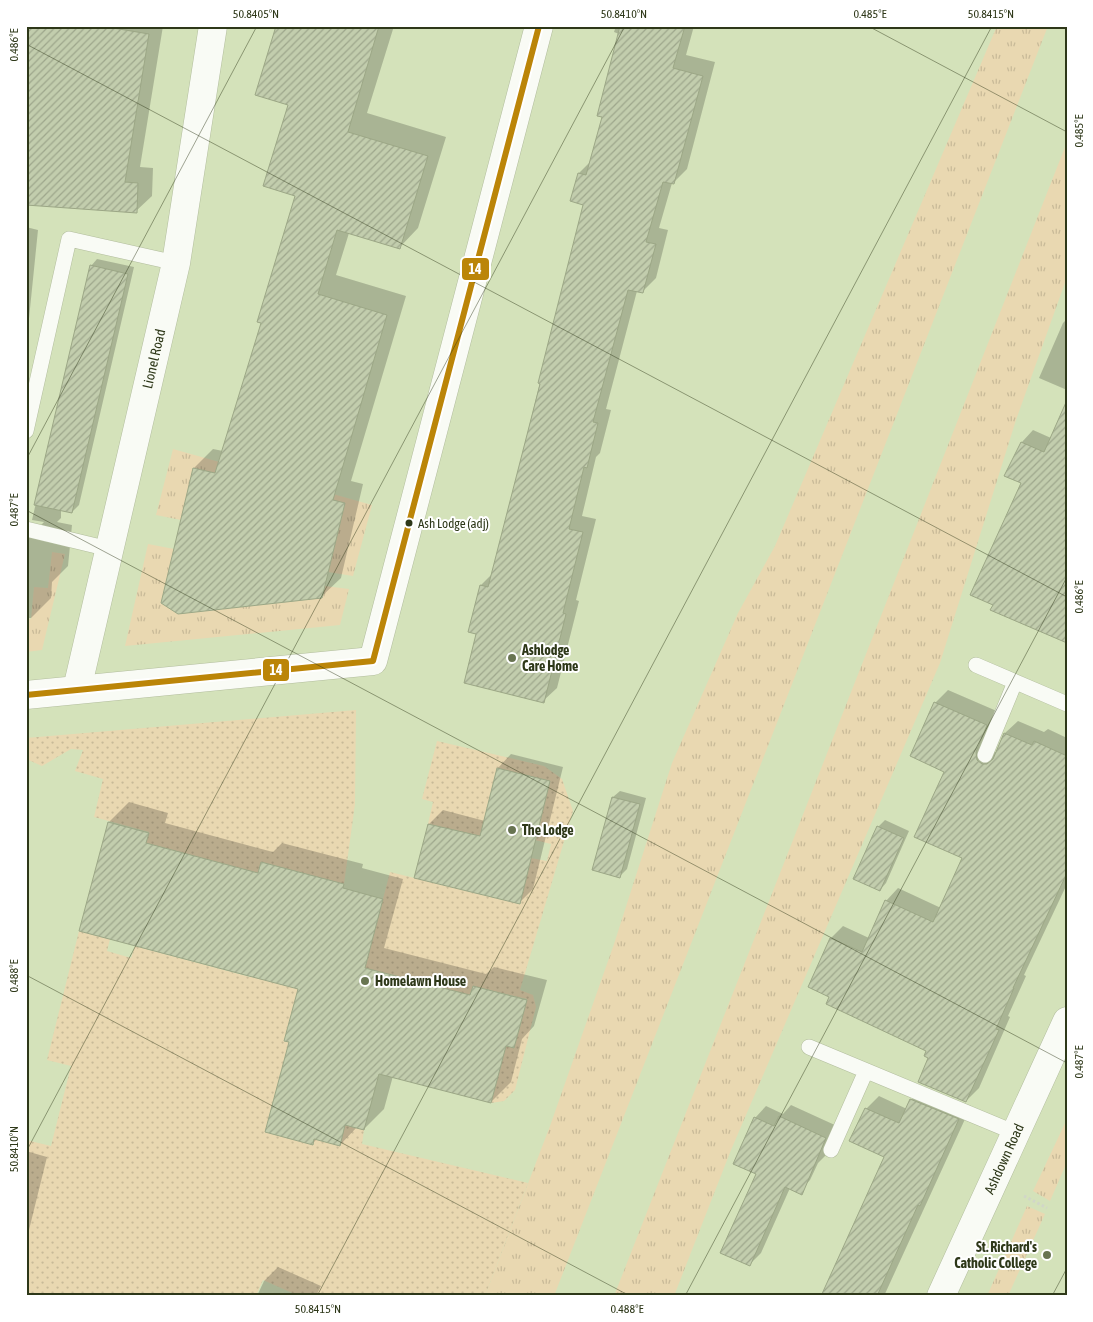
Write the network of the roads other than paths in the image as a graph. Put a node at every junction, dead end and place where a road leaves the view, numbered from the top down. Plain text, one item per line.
1 (213, 26) edge
2 (539, 26) edge
3 (176, 263) junction
4 (26, 431) edge
5 (26, 529) edge
6 (109, 549) junction
7 (976, 665) dead end
8 (1015, 682) junction
9 (77, 689) junction
10 (26, 695) edge
11 (1067, 704) edge
12 (985, 756) dead end
13 (1067, 1021) edge
14 (809, 1047) dead end
15 (866, 1071) junction
16 (1016, 1133) junction
17 (831, 1150) dead end
18 (941, 1296) edge

1 - 3 street, Lionel Road
2 - 9 street
3 - 4 lane
3 - 6 street, Lionel Road
5 - 6 lane
6 - 9 street, Lionel Road
7 - 8 lane
8 - 11 lane
8 - 12 lane
9 - 10 street
13 - 16 street, Ashdown Road
14 - 15 lane
15 - 16 lane
15 - 17 lane
16 - 18 street, Ashdown Road

